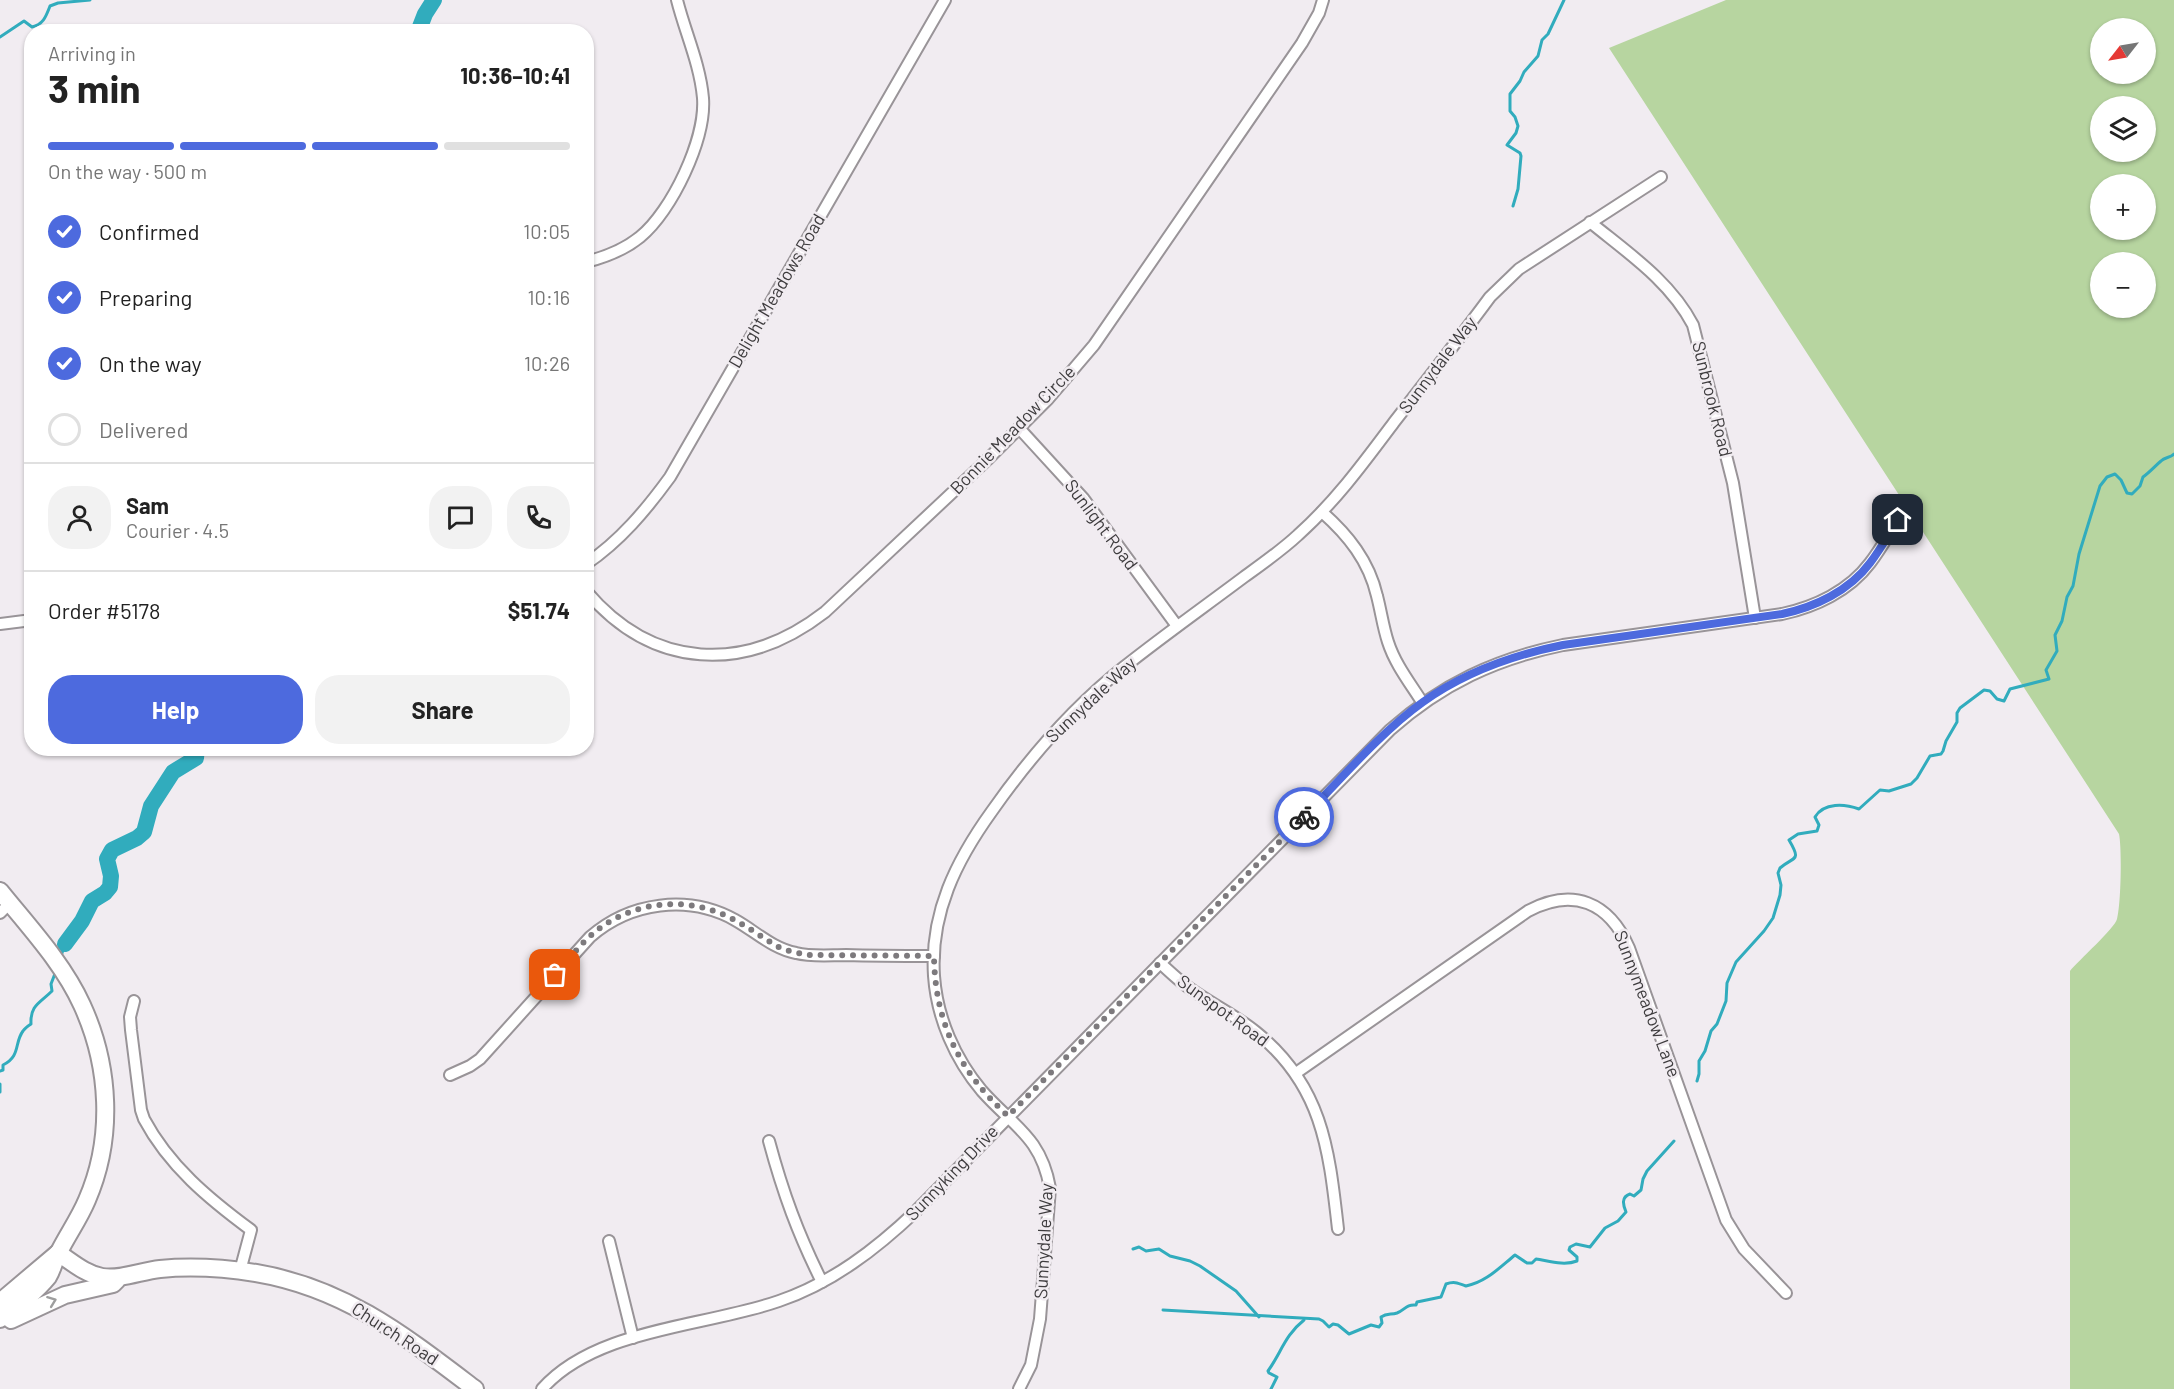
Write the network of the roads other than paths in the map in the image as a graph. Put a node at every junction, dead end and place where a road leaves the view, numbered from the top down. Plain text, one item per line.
1 (677, 0) edge
2 (945, 0) edge
3 (1323, 0) edge
4 (1662, 177) dead end
5 (1590, 222) junction
6 (594, 259) edge
7 (1019, 428) junction
8 (1322, 512) junction
9 (1898, 520) dead end
10 (594, 558) edge
11 (594, 600) edge
12 (1755, 618) junction
13 (24, 621) edge
14 (0, 624) edge
15 (1177, 626) junction
16 (1422, 702) junction
17 (3, 902) edge
18 (934, 956) junction
19 (1160, 963) junction
20 (134, 1001) dead end
21 (1296, 1073) junction
22 (450, 1075) dead end
23 (1008, 1116) junction
24 (769, 1141) dead end
25 (1338, 1229) dead end
26 (609, 1242) dead end
27 (58, 1253) junction
28 (240, 1271) junction
29 (121, 1276) junction
30 (822, 1282) junction
31 (1785, 1293) dead end
32 (0, 1302) edge
33 (0, 1319) edge
34 (0, 1327) edge
35 (633, 1338) junction
36 (475, 1389) edge
37 (542, 1389) edge
38 (1019, 1389) edge

1 - 6 street
2 - 10 street, Delight Meadows Road
3 - 7 street, Bonnie Meadow Circle
4 - 5 street, Sunnydale Way
5 - 8 street, Sunnydale Way
5 - 12 street, Sunbrook Road
7 - 11 street, Bonnie Meadow Circle
7 - 15 street, Sunlight Road
8 - 15 street, Sunnydale Way
8 - 16 street
9 - 12 street, Sunnyking Drive
12 - 16 street, Sunnyking Drive
13 - 14 street
15 - 18 street, Sunnydale Way
16 - 19 street, Sunnyking Drive
17 - 27 street
18 - 22 street
18 - 23 street, Sunnydale Way
19 - 21 street, Sunspot Road
19 - 23 street, Sunnyking Drive
20 - 28 street
21 - 25 street, Sunspot Road
21 - 31 street, Sunnymeadow Lane
23 - 30 street, Sunnyking Drive
23 - 38 street, Sunnydale Way
24 - 30 street
26 - 35 street
27 - 29 street, Church Road
27 - 32 street
27 - 33 street
28 - 29 street, Church Road
28 - 36 street, Church Road
34 -> 29 street
30 - 35 street, Sunnyking Drive
35 - 37 street, Sunnyking Drive

